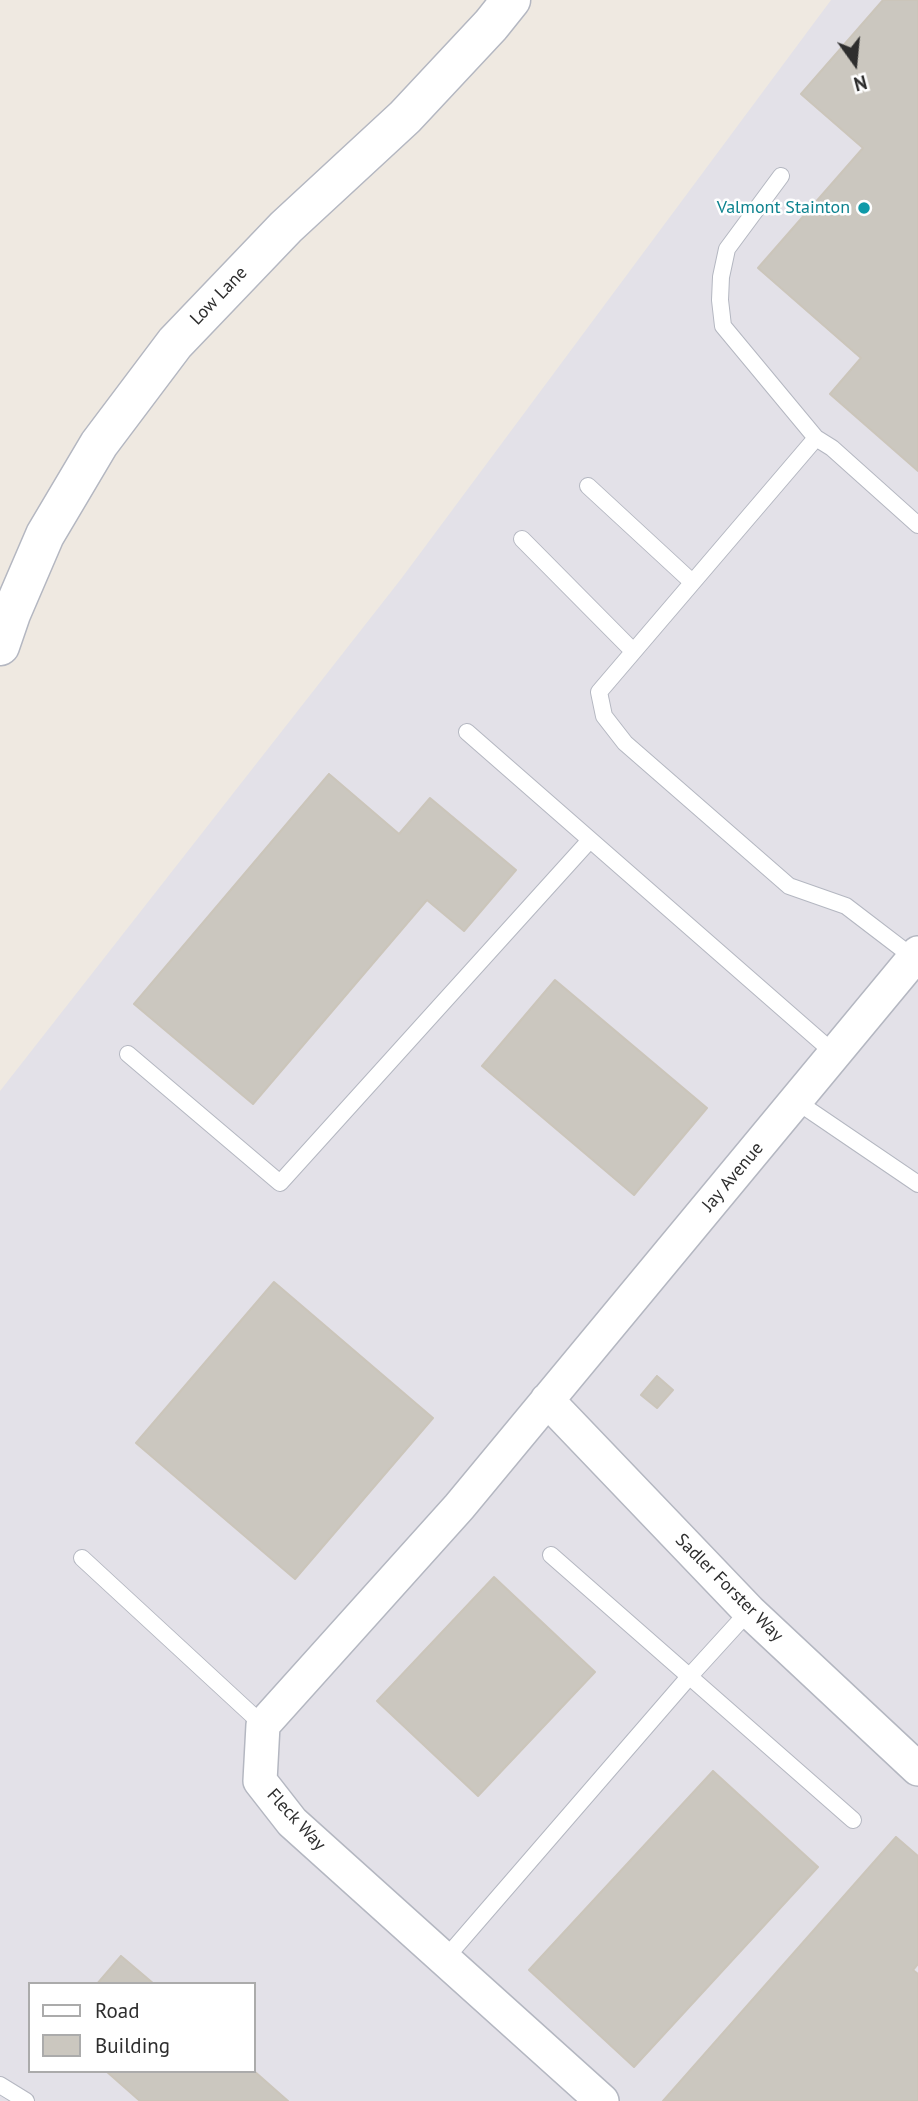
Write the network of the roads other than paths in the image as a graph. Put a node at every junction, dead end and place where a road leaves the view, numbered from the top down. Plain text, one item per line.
1 (511, 0) edge
2 (781, 176) dead end
3 (816, 438) junction
4 (588, 486) dead end
5 (918, 525) edge
6 (522, 540) dead end
7 (692, 582) junction
8 (0, 646) edge
9 (633, 651) junction
10 (467, 732) dead end
11 (590, 840) junction
12 (916, 956) edge
13 (128, 1054) dead end
14 (835, 1054) junction
15 (796, 1101) junction
16 (918, 1184) edge
17 (547, 1400) junction
18 (551, 1555) dead end
19 (82, 1558) dead end
20 (749, 1611) junction
21 (688, 1678) junction
22 (263, 1726) junction
23 (918, 1769) edge
24 (853, 1820) dead end
25 (444, 1959) junction
26 (0, 2085) edge
27 (26, 2101) edge
28 (602, 2101) edge

1 - 8 main road, Low Lane
2 - 3 lane
3 - 5 lane
3 - 7 lane
4 - 7 lane
6 - 9 lane
7 - 9 lane
9 - 12 lane
10 - 11 lane
11 - 13 lane
11 - 14 lane
12 - 14 street, Jay Avenue
14 - 15 street, Jay Avenue
15 - 16 lane
15 - 17 street, Jay Avenue
17 - 20 street, Sadler Forster Way
17 - 22 street
18 - 21 lane
19 - 22 lane
20 - 21 lane
20 - 23 street, Sadler Forster Way
21 - 24 lane
21 - 25 lane
22 - 25 street, Fleck Way
25 - 28 street, Fleck Way
26 - 27 lane

